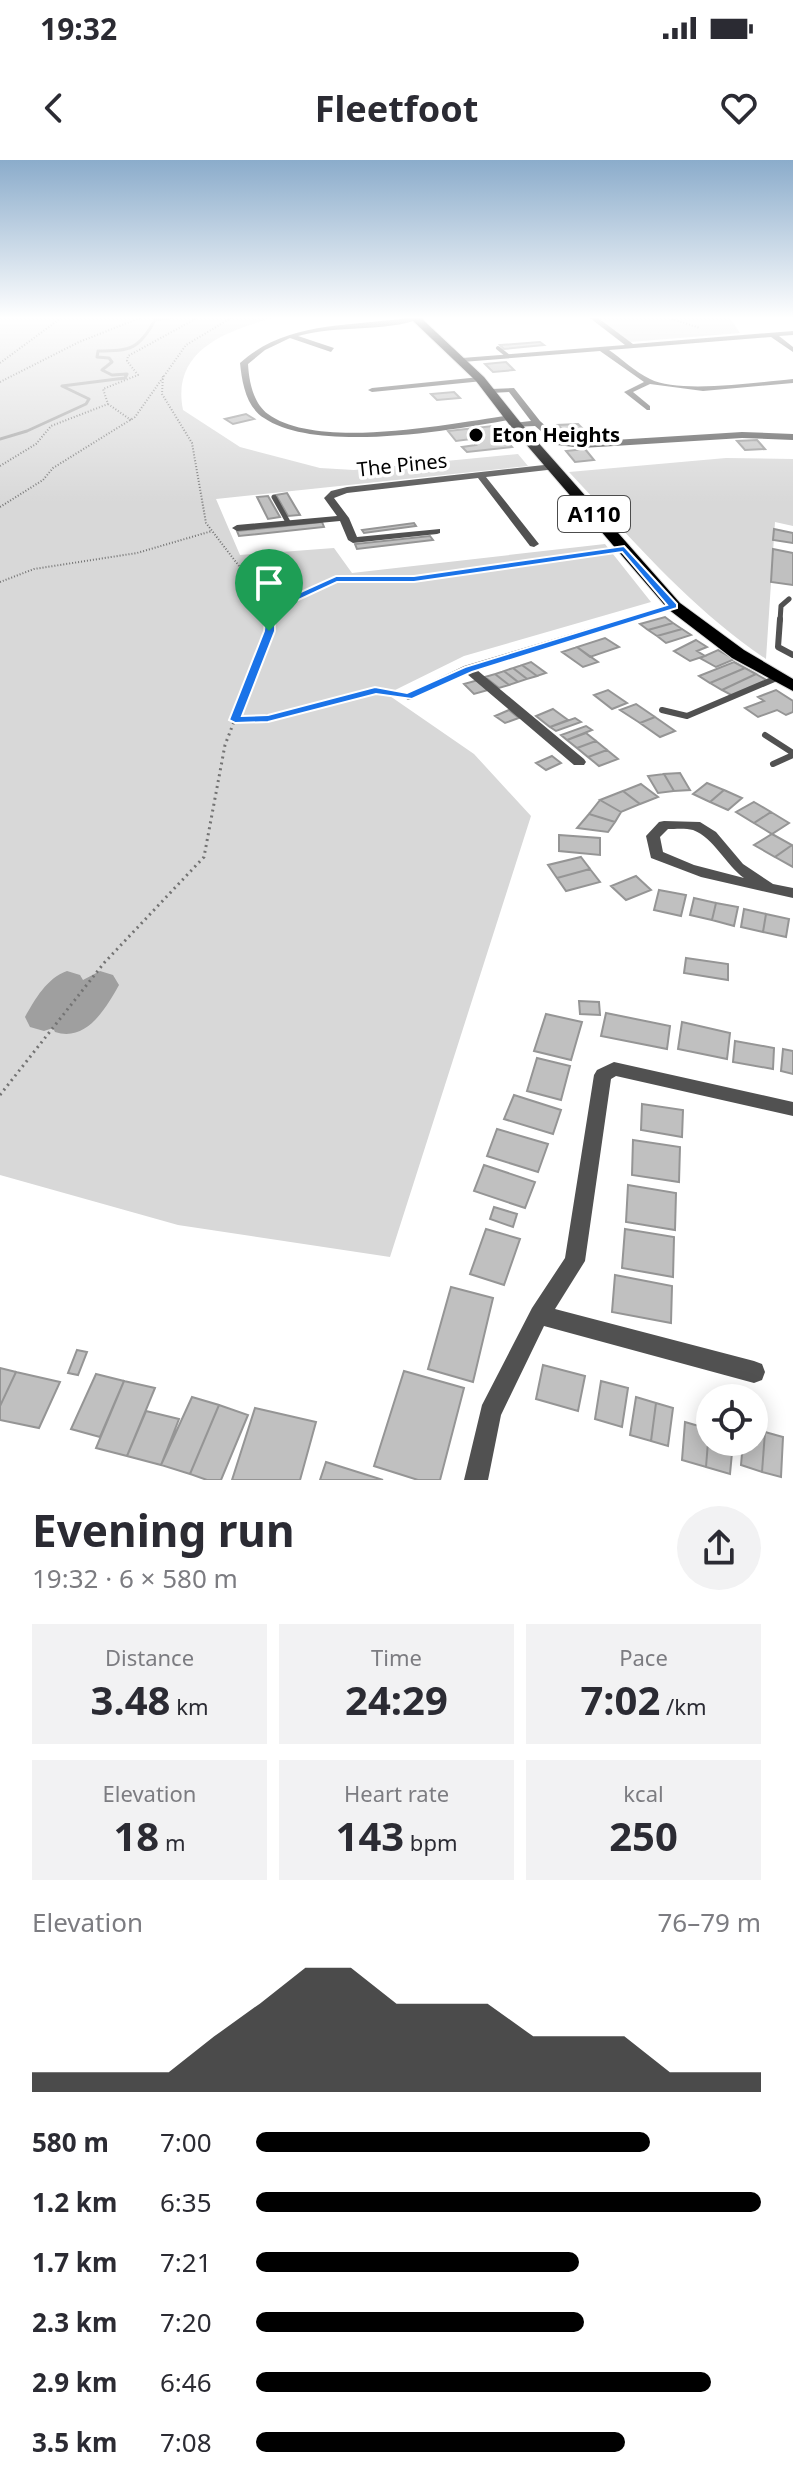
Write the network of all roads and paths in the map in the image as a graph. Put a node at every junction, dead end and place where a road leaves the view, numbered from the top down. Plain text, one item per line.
1 (480, 379) edge
2 (126, 380) edge
3 (160, 380) edge
4 (163, 380) edge
5 (245, 380) edge
6 (474, 380) edge
7 (646, 380) edge
8 (793, 381) edge
9 (649, 382) junction
10 (372, 390) dead end
11 (491, 391) junction
12 (108, 404) junction
13 (647, 408) dead end
14 (131, 420) junction
15 (513, 421) junction
16 (537, 423) junction
17 (793, 437) edge
18 (0, 466) edge
19 (553, 467) junction
20 (480, 475) junction
21 (274, 497) dead end
22 (0, 507) edge
23 (344, 518) junction
24 (288, 522) junction
25 (237, 528) dead end
26 (212, 531) junction
27 (437, 531) dead end
28 (534, 544) dead end
29 (624, 549) junction
30 (0, 582) edge
31 (789, 599) dead end
32 (674, 606) junction
33 (269, 631) junction
34 (793, 655) edge
35 (468, 669) junction
36 (779, 677) junction
37 (793, 686) edge
38 (408, 696) joint
39 (662, 710) dead end
40 (235, 720) junction
41 (765, 735) dead end
42 (793, 754) edge
43 (579, 762) dead end
44 (773, 764) dead end
45 (768, 888) junction
46 (793, 893) edge
47 (0, 1095) edge
48 (793, 1109) edge
49 (539, 1315) junction
50 (754, 1372) dead end
51 (476, 1480) edge

1 - 11 main road, A110
2 - 12 path
3 - 14 path
4 - 26 path
5 - 15 street
6 - 10 street
7 - 9 street
8 - 9 street
9 - 13 street
11 - 15 main road, A110
11 - 16 street
12 - 14 path
12 - 18 path
14 - 22 path
15 - 16 street
15 - 19 main road, A110
16 - 17 street
19 - 20 street, The Pines
19 - 29 main road, A110
20 - 23 street, The Pines
20 - 28 street
21 - 24 lane
23 - 24 street
23 - 27 street
24 - 25 street
26 - 30 path
26 - 33 path
29 - 32 main road, A110
29 - 33 path
31 - 34 lane
32 - 35 street
32 - 36 main road, A110
33 - 40 path
35 - 38 street
35 - 43 street
36 - 37 main road, A110
36 - 39 lane
38 - 40 path
40 - 47 path
41 - 42 lane
42 - 44 lane
45 - 45 street
45 - 46 street
48 - 49 street
49 - 50 street
49 - 51 street

